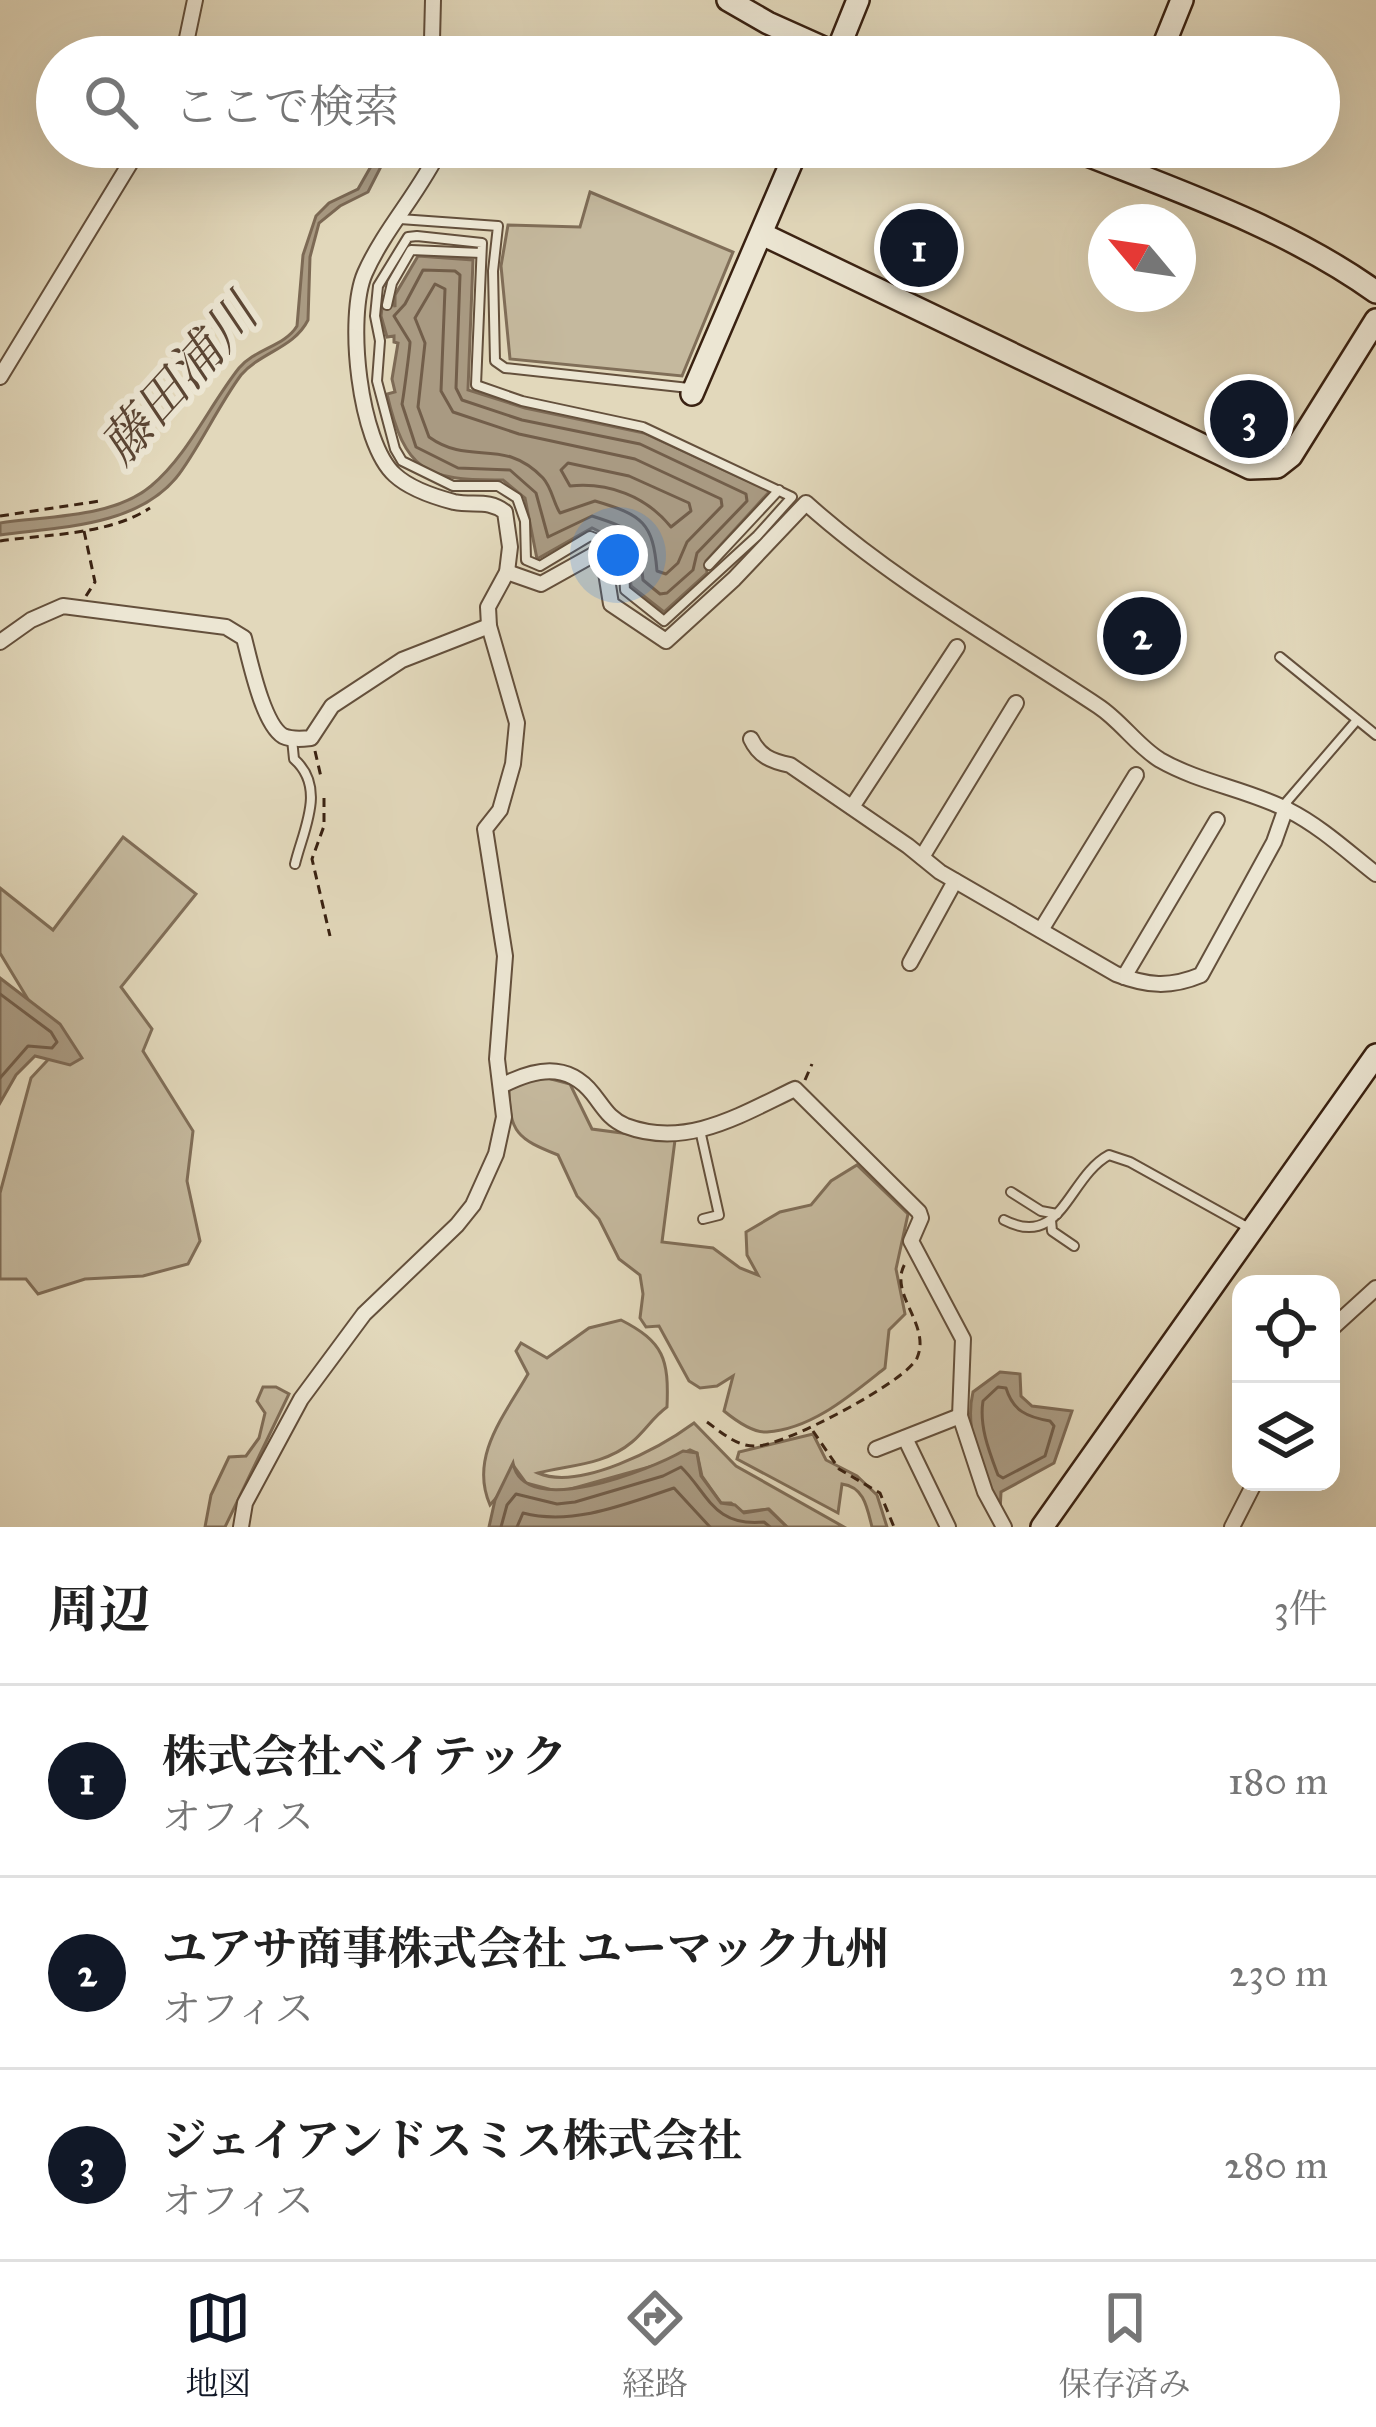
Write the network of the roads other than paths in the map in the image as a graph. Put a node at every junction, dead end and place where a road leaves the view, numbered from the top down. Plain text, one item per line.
1 (195, 0) edge
2 (433, 0) edge
3 (728, 0) edge
4 (858, 0) edge
5 (1182, 0) edge
6 (187, 36) edge
7 (432, 36) edge
8 (799, 36) edge
9 (845, 36) edge
10 (1167, 36) edge
11 (127, 168) edge
12 (431, 168) edge
13 (789, 168) edge
14 (1143, 168) edge
15 (400, 219) junction
16 (762, 234) junction
17 (481, 253) junction
18 (1376, 292) edge
19 (387, 304) dead end
20 (1376, 320) edge
21 (0, 376) edge
22 (694, 392) joint
23 (779, 490) junction
24 (710, 565) dead end
25 (507, 572) junction
26 (489, 626) junction
27 (0, 642) edge
28 (957, 647) dead end
29 (1280, 657) dead end
30 (1016, 703) dead end
31 (1357, 719) junction
32 (1376, 735) edge
33 (292, 739) junction
34 (751, 739) dead end
35 (1136, 775) dead end
36 (852, 807) junction
37 (1284, 808) junction
38 (1217, 820) dead end
39 (922, 856) junction
40 (295, 864) dead end
41 (1376, 874) edge
42 (956, 881) junction
43 (1041, 930) junction
44 (910, 963) dead end
45 (1124, 977) junction
46 (1376, 1055) edge
47 (501, 1086) junction
48 (700, 1130) junction
49 (1011, 1192) dead end
50 (1054, 1217) junction
51 (703, 1219) dead end
52 (1004, 1220) dead end
53 (1254, 1231) junction
54 (1074, 1246) dead end
55 (1376, 1288) edge
56 (1340, 1321) edge
57 (960, 1416) junction
58 (905, 1438) junction
59 (876, 1449) dead end
60 (1250, 1491) edge
61 (241, 1527) edge
62 (948, 1527) edge
63 (1004, 1527) edge
64 (1042, 1527) edge
65 (1232, 1527) edge

1 - 6 street
2 - 7 street
3 - 8 street
4 - 9 street
5 - 10 street
11 - 21 street
12 - 15 street
13 - 16 street
14 - 18 street
15 - 22 lane
15 - 25 street
16 - 20 street
16 - 22 street
17 - 19 lane
17 - 23 lane
17 - 23 lane
23 - 24 lane
25 - 26 street
25 - 37 street
26 - 33 street
26 - 47 street
27 - 33 street
28 - 36 street
29 - 31 lane
30 - 39 street
31 - 32 lane
31 - 37 lane
33 - 40 lane
34 - 36 street
35 - 43 street
36 - 39 street
37 - 41 street
37 - 45 street
38 - 45 street
39 - 42 street
42 - 43 street
42 - 44 street
43 - 45 street
46 - 53 street
47 - 48 street
47 - 61 street
48 - 51 lane
48 - 57 street
49 - 50 lane
50 - 52 lane
50 - 53 lane
50 - 54 lane
53 - 64 street
55 - 56 street
57 - 58 street
57 - 63 street
58 - 59 street
58 - 62 street
60 - 65 street

